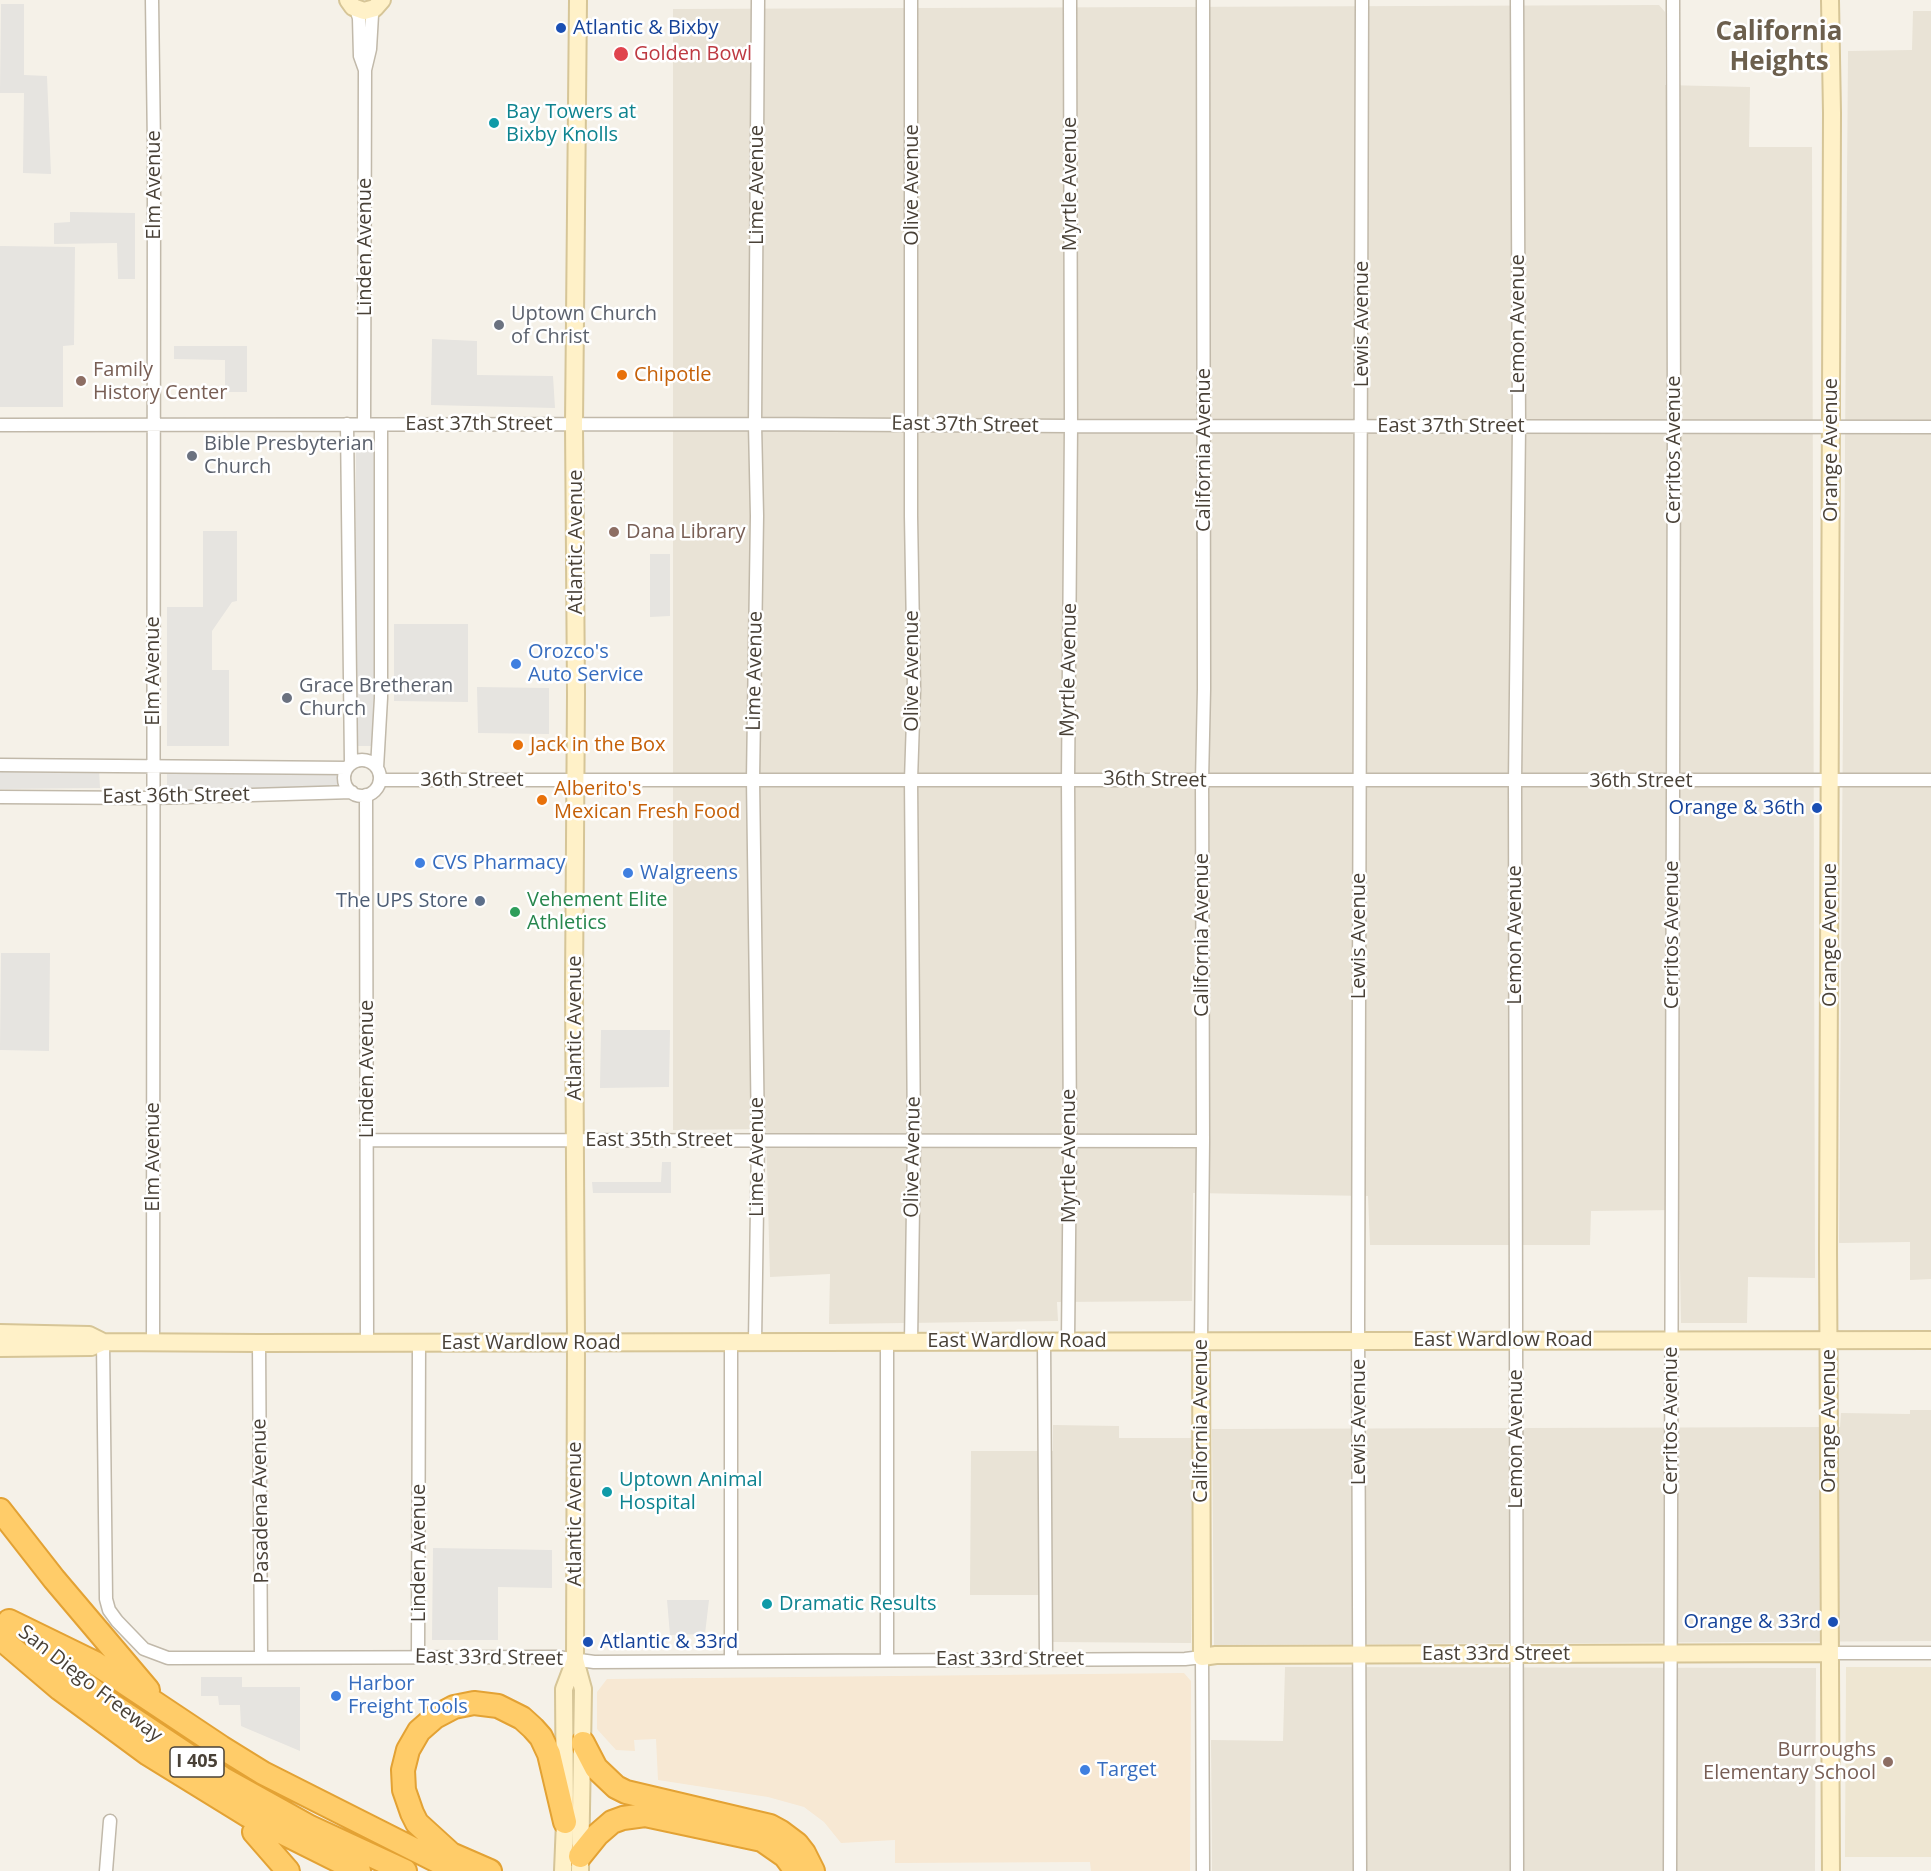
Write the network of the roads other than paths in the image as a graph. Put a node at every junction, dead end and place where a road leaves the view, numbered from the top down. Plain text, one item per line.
1 (152, 0) edge
2 (578, 0) edge
3 (758, 0) edge
4 (911, 0) edge
5 (1070, 0) edge
6 (1203, 0) edge
7 (1362, 0) edge
8 (1517, 0) edge
9 (1673, 0) edge
10 (1830, 0) edge
11 (348, 3) edge
12 (379, 4) edge
13 (365, 70) junction
14 (347, 424) junction
15 (364, 424) junction
16 (574, 424) junction
17 (755, 424) junction
18 (912, 424) junction
19 (0, 425) edge
20 (154, 425) junction
21 (381, 425) junction
22 (1071, 426) junction
23 (1204, 426) junction
24 (1362, 426) junction
25 (1519, 426) junction
26 (1674, 426) junction
27 (1831, 427) junction
28 (1931, 427) edge
29 (0, 765) edge
30 (153, 765) junction
31 (349, 766) junction
32 (379, 774) junction
33 (753, 779) junction
34 (576, 780) junction
35 (911, 780) junction
36 (1068, 780) junction
37 (1672, 780) junction
38 (1830, 780) junction
39 (1931, 780) edge
40 (1202, 781) junction
41 (1515, 781) junction
42 (1359, 782) junction
43 (352, 792) junction
44 (366, 795) junction
45 (0, 797) edge
46 (152, 798) junction
47 (367, 1140) junction
48 (574, 1140) junction
49 (758, 1140) junction
50 (914, 1140) junction
51 (1070, 1140) junction
52 (1203, 1141) junction
53 (0, 1333) edge
54 (1516, 1340) junction
55 (1672, 1340) junction
56 (1829, 1340) junction
57 (1931, 1340) edge
58 (1044, 1341) junction
59 (1068, 1341) junction
60 (1201, 1341) junction
61 (1358, 1341) junction
62 (103, 1342) junction
63 (153, 1342) junction
64 (367, 1342) junction
65 (419, 1342) junction
66 (755, 1342) junction
67 (887, 1342) junction
68 (911, 1342) junction
69 (259, 1343) junction
70 (576, 1343) junction
71 (730, 1343) junction
72 (0, 1348) edge
73 (0, 1510) edge
74 (0, 1523) edge
75 (20, 1535) junction
76 (3, 1621) edge
77 (0, 1652) edge
78 (1671, 1653) junction
79 (1830, 1653) junction
80 (1931, 1653) edge
81 (1516, 1654) junction
82 (1359, 1655) junction
83 (418, 1657) junction
84 (1202, 1657) junction
85 (261, 1658) junction
86 (1046, 1659) junction
87 (575, 1660) junction
88 (731, 1660) junction
89 (887, 1660) junction
90 (164, 1710) junction
91 (583, 1743) junction
92 (110, 1821) dead end
93 (565, 1822) junction
94 (254, 1832) junction
95 (454, 1863) edge
96 (580, 1863) edge
97 (106, 1871) edge
98 (288, 1871) edge
99 (335, 1871) edge
100 (359, 1871) edge
101 (405, 1871) edge
102 (490, 1871) edge
103 (562, 1871) edge
104 (796, 1871) edge
105 (813, 1871) edge
106 (1203, 1871) edge
107 (1360, 1871) edge
108 (1517, 1871) edge
109 (1670, 1871) edge
110 (1832, 1871) edge

1 - 20 street, Elm Avenue
2 - 16 main road, Atlantic Avenue
3 - 17 street, Lime Avenue
4 - 18 street, Olive Avenue
5 - 22 street, Myrtle Avenue
6 - 23 street, California Avenue
7 - 24 street, Lewis Avenue
8 - 25 street, Lemon Avenue
9 - 26 street, Cerritos Avenue
10 - 27 main road, Orange Avenue
11 - 12 main road
11 - 13 street
12 - 13 street
13 - 15 street, Linden Avenue
14 - 15 street, East 37th Street
14 - 20 street, East 37th Street
14 - 31 street
15 - 21 street, East 37th Street
16 - 17 street, East 37th Street
16 - 21 street, East 37th Street
16 - 34 main road, Atlantic Avenue
17 - 18 street, East 37th Street
17 - 33 street, Lime Avenue
18 - 22 street, East 37th Street
18 - 35 street, Olive Avenue
19 - 20 street, East 37th Street
20 - 30 street, Elm Avenue
21 - 32 street
22 - 23 street, East 37th Street
22 - 36 street, Myrtle Avenue
23 - 24 street, East 37th Street
23 - 40 street, California Avenue
24 - 25 street, East 37th Street
24 - 42 street, Lewis Avenue
25 - 26 street, East 37th Street
25 - 41 street, Lemon Avenue
26 - 27 street, East 37th Street
26 - 37 street, Cerritos Avenue
27 - 28 street, East 37th Street
27 - 38 main road, Orange Avenue
29 - 30 street, East 36th Street
30 - 31 street, East 36th Street
30 - 46 street, Elm Avenue
31 - 32 street
31 - 43 street
32 - 34 street, 36th Street
32 - 44 street
33 - 34 street, 36th Street
33 - 35 street, 36th Street
33 - 49 street, Lime Avenue
34 - 48 main road, Atlantic Avenue
35 - 36 street, 36th Street
35 - 50 street, Olive Avenue
36 - 40 street, 36th Street
36 - 51 street, Myrtle Avenue
37 - 38 street, 36th Street
37 - 41 street, 36th Street
37 - 55 street, Cerritos Avenue
38 - 39 street, 36th Street
38 - 56 main road, Orange Avenue
40 - 42 street, 36th Street
40 - 52 street, California Avenue
41 - 42 street, 36th Street
41 - 54 street, Lemon Avenue
42 - 61 street, Lewis Avenue
43 - 44 street
43 - 46 street, East 36th Street
44 - 47 street, Linden Avenue
45 - 46 street, East 36th Street
46 - 63 street, Elm Avenue
47 - 48 street, East 35th Street
47 - 64 street, Linden Avenue
48 - 49 street, East 35th Street
48 - 70 main road, Atlantic Avenue
49 - 50 street, East 35th Street
49 - 66 street, Lime Avenue
50 - 51 street, East 35th Street
50 - 68 street, Olive Avenue
51 - 52 street, East 35th Street
51 - 59 street, Myrtle Avenue
52 - 60 street, California Avenue
53 - 62 main road, East Wardlow Road
54 - 55 main road, East Wardlow Road
54 - 61 main road, East Wardlow Road
54 - 81 street, Lemon Avenue
55 - 56 main road, East Wardlow Road
55 - 78 street, Cerritos Avenue
56 - 57 main road, East Wardlow Road
56 - 79 main road, Orange Avenue
58 - 59 main road, East Wardlow Road
58 - 68 main road, East Wardlow Road
58 - 86 street
59 - 60 main road, East Wardlow Road
60 - 61 main road, East Wardlow Road
60 - 84 main road, California Avenue
61 - 82 street, Lewis Avenue
62 - 63 main road, East Wardlow Road
62 - 72 main road, East Wardlow Road
62 - 85 street, East 33rd Street
63 - 69 main road, East Wardlow Road
64 - 65 main road, East Wardlow Road
64 - 69 main road, East Wardlow Road
65 - 70 main road, East Wardlow Road
65 - 83 street, Linden Avenue
66 - 67 main road, East Wardlow Road
66 - 71 main road, East Wardlow Road
67 - 68 main road, East Wardlow Road
67 - 89 street
69 - 85 street, Pasadena Avenue
70 - 71 main road, East Wardlow Road
70 - 87 main road, Atlantic Avenue
71 - 88 street
73 - 75 highway
74 - 75 highway
75 - 90 highway
76 - 90 highway
76 - 100 highway
76 - 101 highway, San Diego Freeway / I 405
77 - 94 highway, San Diego Freeway / I 405
78 - 79 main road, East 33rd Street
78 - 81 main road, East 33rd Street
78 - 109 street, Cerritos Avenue
79 - 80 street, East 33rd Street
79 - 110 main road, Orange Avenue
81 - 82 main road, East 33rd Street
81 - 108 street, Lemon Avenue
82 - 84 main road, East 33rd Street
82 - 107 street, Lewis Avenue
83 - 85 street, East 33rd Street
83 - 87 street, East 33rd Street
84 - 86 street, East 33rd Street
84 - 106 street, California Avenue
86 - 89 street, East 33rd Street
87 - 88 street, East 33rd Street
87 - 91 main road, Atlantic Avenue
87 - 93 main road, Atlantic Avenue
88 - 89 street, East 33rd Street
90 - 95 highway
91 - 96 main road, Atlantic Avenue
91 - 105 highway
92 - 97 street
93 - 95 highway
93 - 103 main road, Atlantic Avenue
94 - 98 highway
94 - 99 highway, San Diego Freeway / I 405
95 - 102 highway
96 - 104 highway

